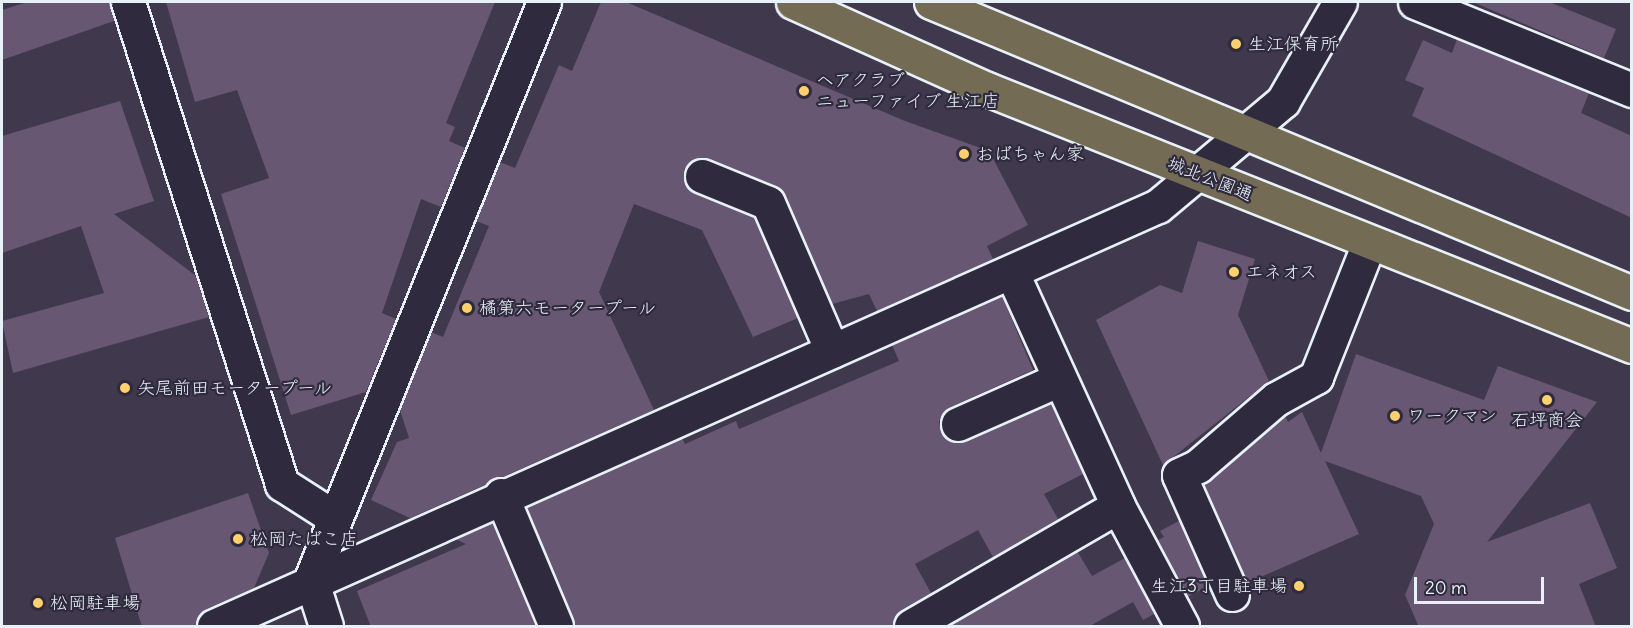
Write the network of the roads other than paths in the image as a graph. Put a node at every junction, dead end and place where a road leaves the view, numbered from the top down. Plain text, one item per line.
1 (128, 2) edge
2 (544, 2) edge
3 (793, 2) edge
4 (931, 2) edge
5 (1340, 2) edge
6 (1415, 2) edge
7 (1632, 90) edge
8 (1249, 134) junction
9 (1199, 174) junction
10 (702, 176) dead end
11 (1369, 243) junction
12 (1012, 273) junction
13 (1632, 293) edge
14 (1632, 346) edge
15 (832, 351) junction
16 (1060, 379) junction
17 (958, 424) dead end
18 (501, 495) junction
19 (1118, 506) junction
20 (335, 518) junction
21 (311, 579) junction
22 (1232, 594) dead end
23 (214, 627) edge
24 (326, 627) edge
25 (555, 627) edge
26 (911, 627) edge
27 (1182, 627) edge

1 - 20 street
2 - 20 street
3 - 9 main road, 城北公園通
4 - 8 main road
5 - 8 street
6 - 7 street
8 - 9 street
8 - 13 main road
9 - 11 main road, 城北公園通
9 - 12 street
10 - 15 street
11 - 14 main road, 城北公園通
11 - 22 street
12 - 15 street
12 - 16 street
15 - 18 street
16 - 17 street
16 - 19 street
18 - 21 street
18 - 25 street
19 - 26 street
19 - 27 street
20 - 21 street
21 - 23 street
21 - 24 street

